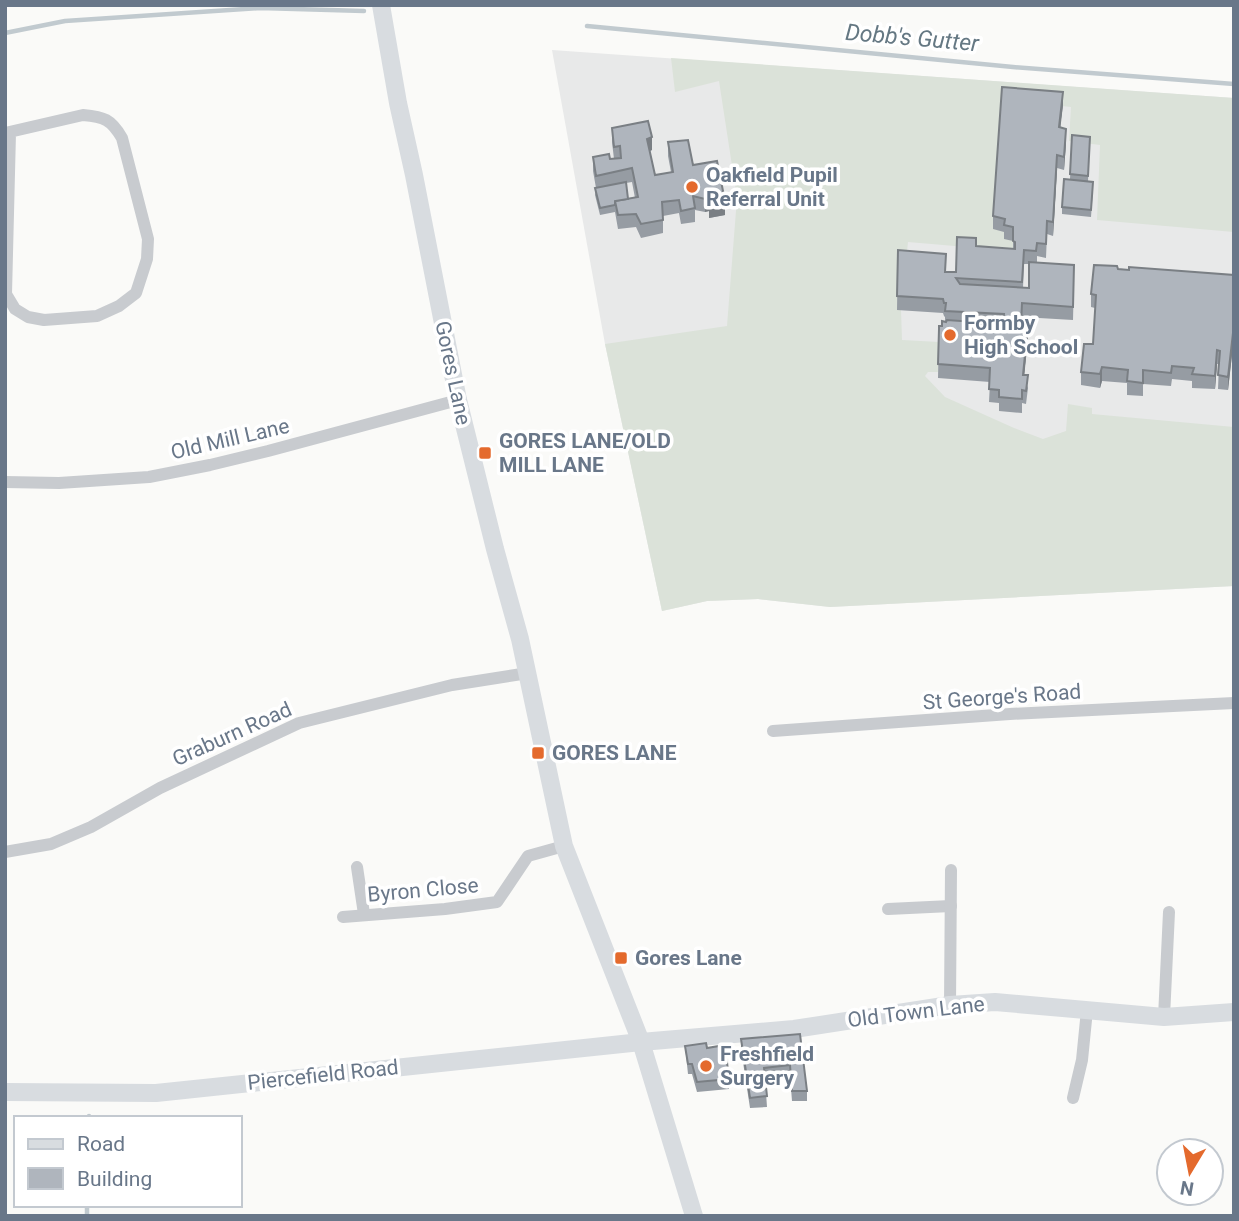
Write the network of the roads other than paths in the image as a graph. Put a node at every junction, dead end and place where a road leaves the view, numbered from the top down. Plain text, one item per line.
1 (381, 5) edge
2 (8, 133) edge
3 (458, 400) junction
4 (5, 482) edge
5 (528, 673) junction
6 (1234, 703) edge
7 (772, 732) dead end
8 (564, 846) junction
9 (5, 852) edge
10 (357, 867) dead end
11 (951, 870) dead end
12 (951, 906) junction
13 (888, 909) dead end
14 (1169, 912) dead end
15 (364, 914) junction
16 (343, 917) dead end
17 (950, 1005) junction
18 (1087, 1010) junction
19 (1234, 1012) edge
20 (1164, 1017) junction
21 (640, 1042) junction
22 (5, 1092) edge
23 (1073, 1098) dead end
24 (694, 1216) edge

1 - 3 street, Gores Lane
2 - 2 street
3 - 4 street, Old Mill Lane
3 - 5 street, Gores Lane
5 - 8 street, Gores Lane
5 - 9 street, Graburn Road
6 - 7 street, St George's Road
8 - 15 street, Byron Close
8 - 21 street, Gores Lane
10 - 15 street
11 - 12 street
12 - 13 street
12 - 17 street
14 - 20 street
15 - 16 street, Byron Close
17 - 18 street, Old Town Lane
17 - 21 street, Old Town Lane
18 - 20 street, Old Town Lane
18 - 23 street
19 - 20 street, Old Town Lane
21 - 22 street, Piercefield Road
21 - 24 street, Gores Lane

